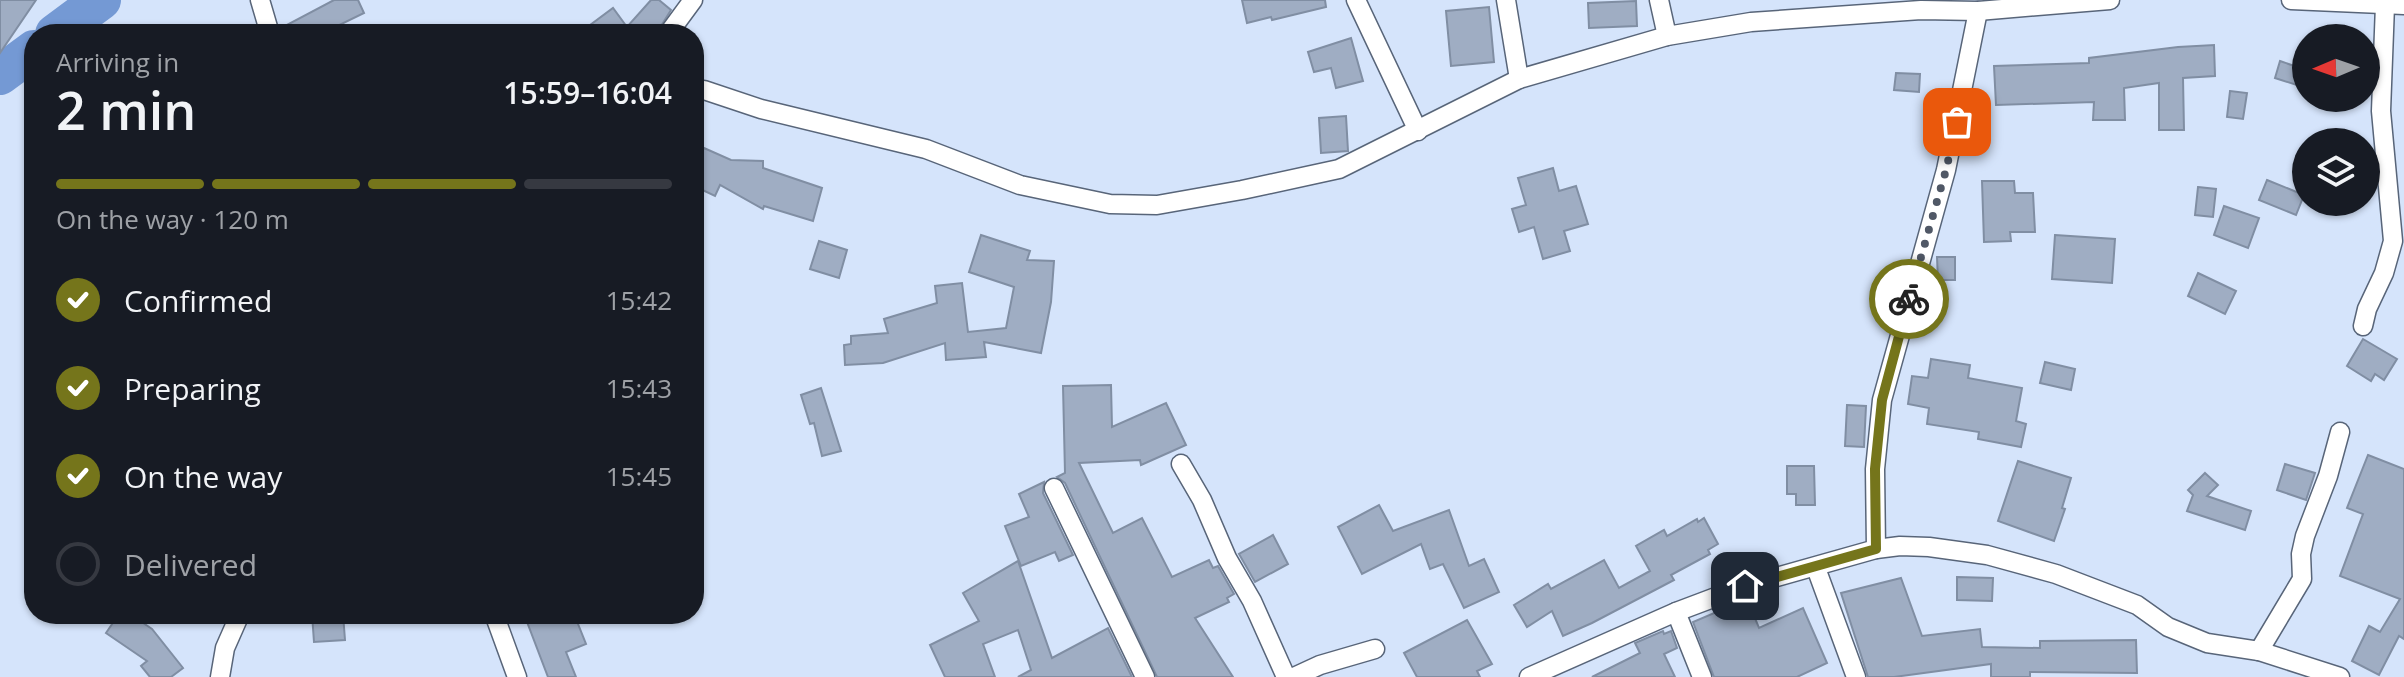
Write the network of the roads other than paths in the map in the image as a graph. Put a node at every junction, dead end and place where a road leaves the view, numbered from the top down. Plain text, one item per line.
1 (260, 0) edge
2 (693, 0) edge
3 (1356, 0) edge
4 (1506, 0) edge
5 (1659, 0) edge
6 (2110, 0) edge
7 (2291, 0) edge
8 (2037, 4) edge
9 (2385, 5) junction
10 (2404, 5) edge
11 (1978, 11) junction
12 (267, 24) edge
13 (675, 24) edge
14 (1667, 36) junction
15 (1519, 79) junction
16 (704, 90) edge
17 (1418, 131) junction
18 (2363, 326) dead end
19 (2340, 432) dead end
20 (1181, 464) dead end
21 (1054, 488) dead end
22 (1876, 549) junction
23 (1816, 568) junction
24 (1676, 612) junction
25 (236, 624) edge
26 (497, 624) edge
27 (1375, 649) dead end
28 (2259, 651) junction
29 (514, 675) edge
30 (220, 677) edge
31 (1145, 677) edge
32 (1286, 677) edge
33 (1294, 677) edge
34 (1529, 677) edge
35 (1702, 677) edge
36 (1856, 677) edge
37 (2340, 677) edge

1 - 12 street
2 - 13 street
3 - 17 street
4 - 15 street
5 - 14 street
6 - 8 street
7 - 9 street
8 - 11 street
9 - 10 street
9 - 18 street
11 - 14 street
11 - 22 street
14 - 15 street
15 - 17 street
16 - 17 street
19 - 28 street
20 - 32 street
21 - 31 street
22 - 23 street
22 - 28 street
23 - 24 street
23 - 36 street
24 - 34 street
24 - 35 street
25 - 30 street
26 - 29 street
27 - 33 street
28 - 37 street

